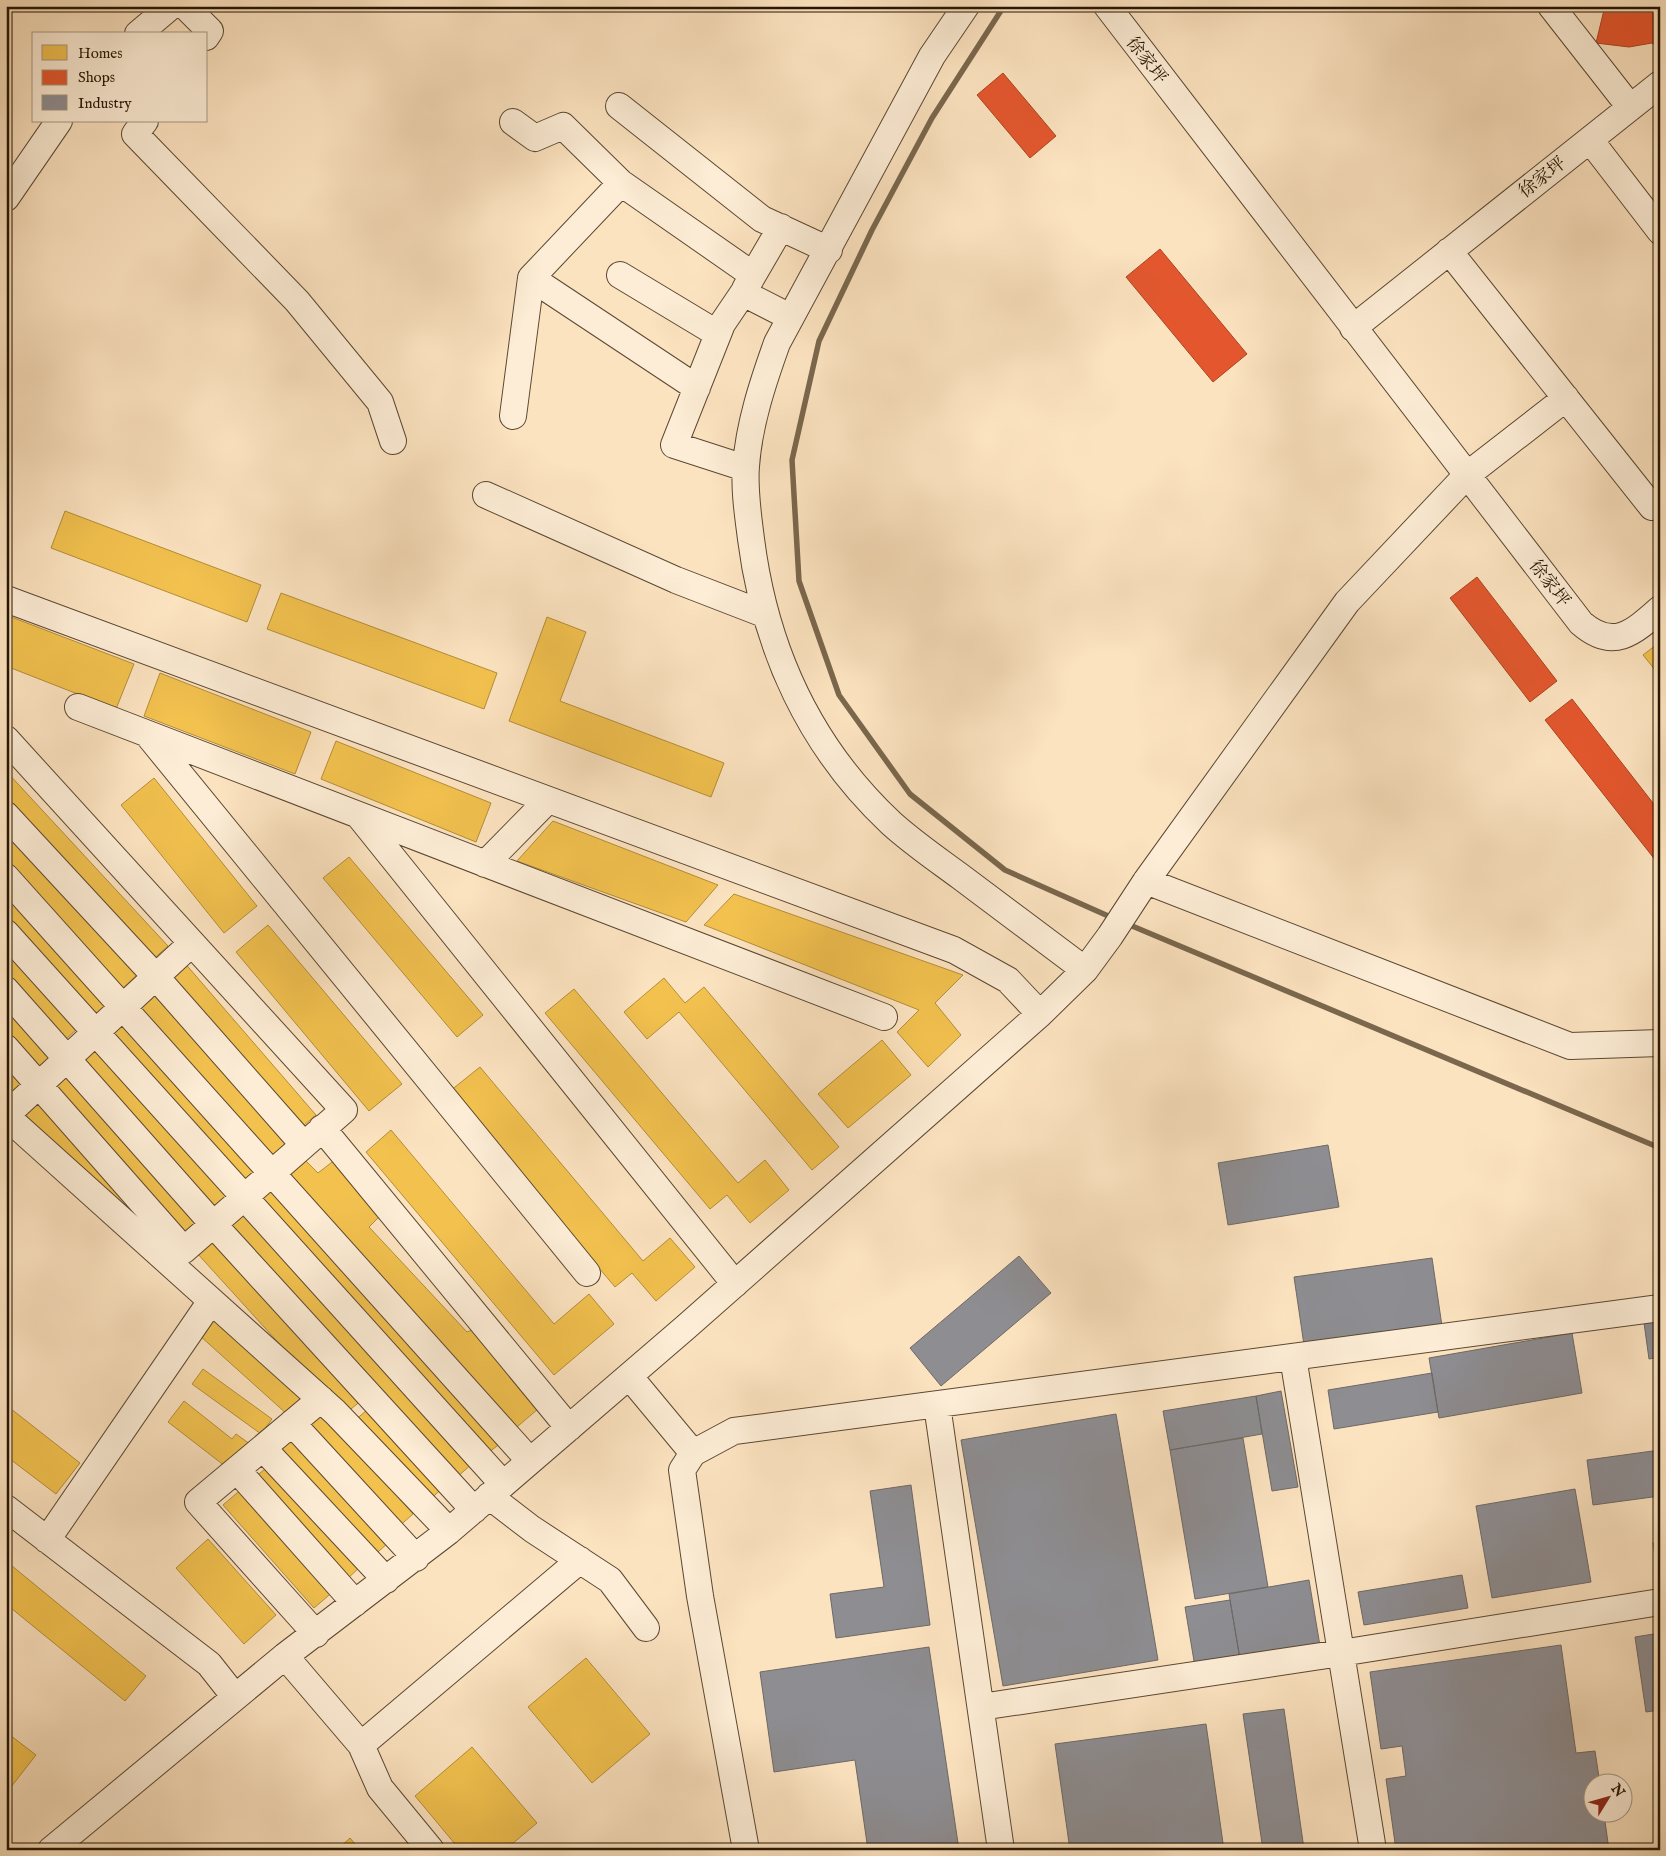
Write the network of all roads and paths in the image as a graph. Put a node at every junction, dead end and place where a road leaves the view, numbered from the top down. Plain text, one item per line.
1 (171, 6) edge
2 (185, 6) edge
3 (966, 6) edge
4 (1107, 6) edge
5 (1552, 6) edge
6 (140, 32) edge
7 (208, 34) edge
8 (1657, 92) edge
9 (620, 106) dead end
10 (1630, 107) junction
11 (58, 122) edge
12 (144, 122) edge
13 (513, 122) dead end
14 (1590, 140) junction
15 (620, 183) junction
16 (6, 198) edge
17 (781, 228) junction
18 (1660, 231) edge
19 (829, 250) junction
20 (1449, 251) junction
21 (620, 275) dead end
22 (531, 278) junction
23 (748, 284) junction
24 (790, 317) junction
25 (1353, 328) junction
26 (718, 334) junction
27 (697, 388) junction
28 (1566, 398) junction
29 (513, 416) dead end
30 (394, 442) dead end
31 (745, 468) junction
32 (1467, 475) junction
33 (486, 495) dead end
34 (1660, 501) edge
35 (6, 599) edge
36 (1660, 609) edge
37 (764, 614) junction
38 (78, 707) dead end
39 (148, 734) junction
40 (6, 739) edge
41 (548, 800) junction
42 (359, 815) junction
43 (6, 816) edge
44 (485, 864) junction
45 (6, 877) edge
46 (1140, 890) junction
47 (6, 933) edge
48 (192, 944) junction
49 (1085, 970) junction
50 (156, 977) junction
51 (6, 990) edge
52 (124, 1007) junction
53 (1040, 1014) junction
54 (884, 1017) dead end
55 (96, 1032) junction
56 (1660, 1043) edge
57 (6, 1048) edge
58 (68, 1058) junction
59 (39, 1085) junction
60 (9, 1110) edge
61 (313, 1136) junction
62 (272, 1171) junction
63 (243, 1197) junction
64 (213, 1224) junction
65 (587, 1273) dead end
66 (735, 1284) junction
67 (211, 1301) junction
68 (1660, 1308) edge
69 (1293, 1357) junction
70 (629, 1376) junction
71 (372, 1398) junction
72 (321, 1399) junction
73 (937, 1405) junction
74 (292, 1423) junction
75 (346, 1423) junction
76 (569, 1428) junction
77 (263, 1448) junction
78 (693, 1453) junction
79 (530, 1461) junction
80 (237, 1470) junction
81 (489, 1497) junction
82 (6, 1508) edge
83 (449, 1531) junction
84 (47, 1540) junction
85 (416, 1558) junction
86 (580, 1560) junction
87 (386, 1580) junction
88 (1660, 1602) edge
89 (355, 1603) junction
90 (646, 1628) dead end
91 (316, 1634) junction
92 (1341, 1653) junction
93 (285, 1656) junction
94 (235, 1697) junction
95 (981, 1707) junction
96 (361, 1745) junction
97 (51, 1850) edge
98 (431, 1850) edge
99 (746, 1850) edge
100 (1002, 1850) edge
101 (1373, 1850) edge

1 - 6 street
2 - 7 street
3 - 19 street
4 - 25 street, 徐家坪
5 - 10 street
8 - 10 street, 徐家坪
9 - 17 street
10 - 14 street, 徐家坪
11 - 16 street
12 - 30 street
13 - 15 street
14 - 18 street
14 - 20 street, 徐家坪
15 - 22 street
15 - 23 street
17 - 19 street
17 - 23 street
19 - 24 street
20 - 25 street, 徐家坪
20 - 28 street
21 - 26 street
22 - 27 street
22 - 29 street
23 - 24 street
23 - 26 street
24 - 31 street
25 - 32 street, 徐家坪
26 - 27 street
27 - 31 street
28 - 32 street
28 - 34 street
31 - 37 street
32 - 36 street, 徐家坪
32 - 46 street
33 - 37 street
35 - 41 street
37 - 49 street
38 - 39 street
39 - 42 street
39 - 65 street
40 - 48 street
41 - 44 street
41 - 53 street
42 - 44 street
42 - 66 street
43 - 50 street
44 - 54 street
45 - 52 street
46 - 49 street
46 - 56 street
47 - 55 street
48 - 50 street
48 - 61 street
49 - 53 street
50 - 52 street
50 - 61 street
51 - 58 street
52 - 55 street
52 - 62 street
53 - 66 street
55 - 58 street
55 - 63 street
57 - 59 street
58 - 59 street
58 - 64 street
59 - 60 street
59 - 64 street
60 - 67 street
61 - 62 street
61 - 76 street
62 - 63 street
62 - 79 street
63 - 64 street
63 - 81 street
64 - 71 street
66 - 70 street
67 - 72 street
67 - 84 street
68 - 69 street
69 - 73 street
69 - 92 street
70 - 76 street
70 - 78 street
71 - 75 street
71 - 81 street
72 - 74 street
72 - 75 street
73 - 78 street
73 - 95 street
74 - 77 street
74 - 85 street
75 - 83 street
76 - 79 street
77 - 80 street
77 - 87 street
78 - 99 street
79 - 81 street
80 - 89 street
80 - 91 street
81 - 83 street
81 - 86 street
82 - 84 street
83 - 85 street
84 - 94 street
85 - 87 street
86 - 90 street
86 - 96 street
87 - 89 street
88 - 92 street
89 - 91 street
91 - 93 street
92 - 95 street
92 - 101 street
93 - 94 street
93 - 96 street
94 - 97 street
95 - 100 street
96 - 98 street

